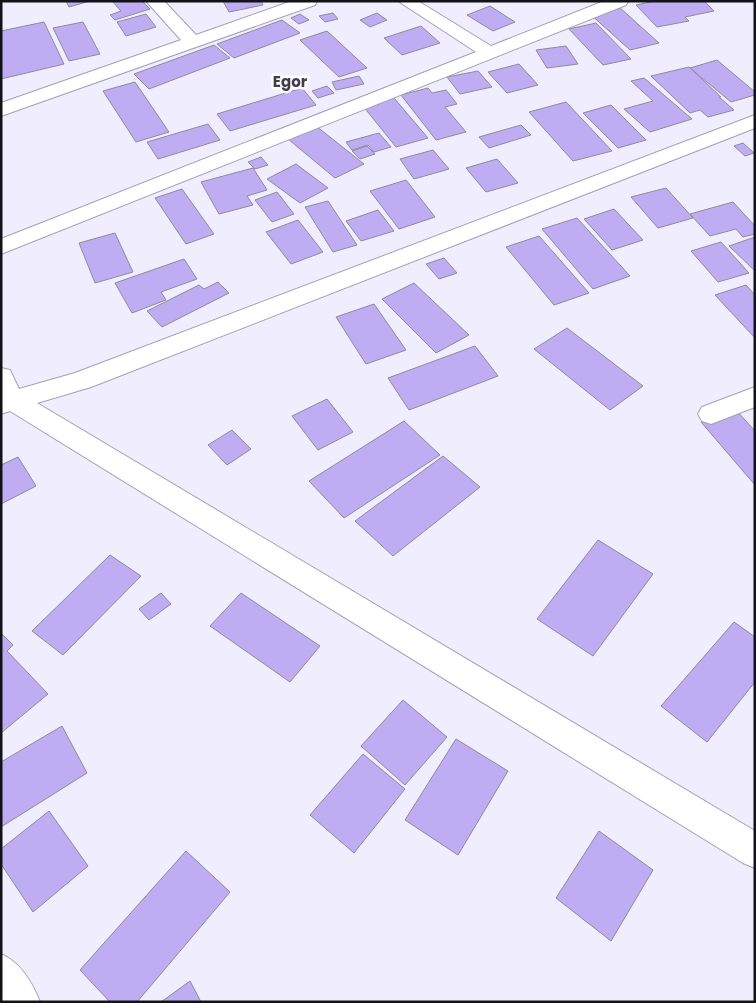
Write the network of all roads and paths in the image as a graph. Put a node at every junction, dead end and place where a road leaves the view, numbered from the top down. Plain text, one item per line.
1 (154, 1) edge
2 (308, 1) edge
3 (406, 1) edge
4 (620, 1) edge
5 (193, 42) junction
6 (489, 52) junction
7 (1, 110) edge
8 (754, 122) edge
9 (1, 247) edge
10 (5, 394) edge
11 (755, 398) edge
12 (711, 414) dead end
13 (755, 850) edge
14 (1, 973) edge
15 (21, 1002) edge

1 - 5 street
2 - 5 street
3 - 6 street
4 - 6 street
5 - 7 street
6 - 9 street
8 - 10 street
10 - 13 street
11 - 12 street
14 - 15 street

